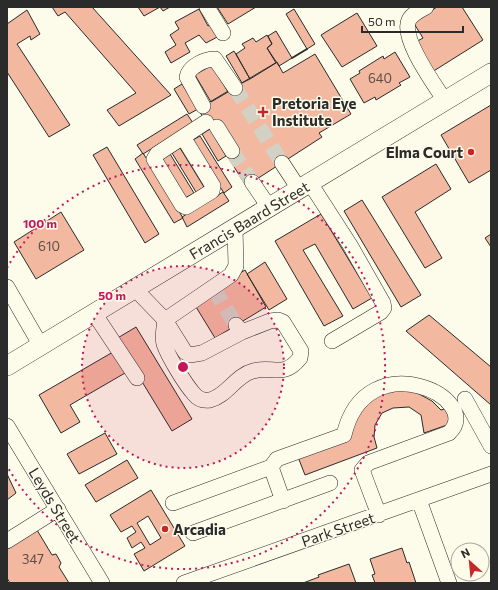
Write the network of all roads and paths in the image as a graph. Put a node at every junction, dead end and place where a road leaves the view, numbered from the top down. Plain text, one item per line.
1 (208, 7) edge
2 (426, 7) edge
3 (223, 33) dead end
4 (491, 73) edge
5 (234, 88) tunnel mouth
6 (445, 101) junction
7 (204, 106) dead end
8 (184, 137) junction
9 (232, 151) tunnel mouth
10 (282, 163) tunnel mouth
11 (252, 182) tunnel mouth
12 (305, 186) junction
13 (269, 207) junction
14 (235, 228) junction
15 (7, 287) edge
16 (135, 289) junction
17 (94, 313) junction
18 (165, 320) junction
19 (332, 341) dead end
20 (41, 346) junction
21 (7, 366) edge
22 (137, 378) dead end
23 (465, 399) dead end
24 (7, 426) edge
25 (491, 446) edge
26 (271, 467) junction
27 (491, 474) edge
28 (330, 483) dead end
29 (491, 483) edge
30 (283, 501) junction
31 (173, 502) dead end
32 (421, 504) junction
33 (58, 509) junction
34 (379, 515) junction
35 (193, 533) dead end
36 (7, 541) edge
37 (102, 583) edge
38 (184, 583) edge
39 (216, 583) edge
40 (449, 583) edge

1 - 3 street
2 - 6 street
4 - 6 main road, Francis Baard Street
5 - 7 street
6 - 12 main road, Francis Baard Street
8 - 8 street
8 - 9 street
10 - 12 street
11 - 13 street
12 - 13 main road, Francis Baard Street
12 - 19 street
13 - 14 main road, Francis Baard Street
14 - 16 main road, Francis Baard Street
14 - 18 street
15 - 20 street
16 - 17 main road, Francis Baard Street
16 - 18 street
17 - 20 main road, Francis Baard Street
17 - 22 street
18 - 18 street
20 - 21 main road, Francis Baard Street
23 - 25 street
24 - 33 street, Leyds Street
26 - 30 street
26 - 31 street
26 - 34 street
27 - 32 street, Park Street
28 - 30 street
29 - 32 street, Park Street
30 - 35 street
32 - 34 street, Park Street
32 - 39 street, Park Street
32 - 40 street
33 - 36 street
33 - 37 street, Leyds Street
34 - 38 street, Park Street

